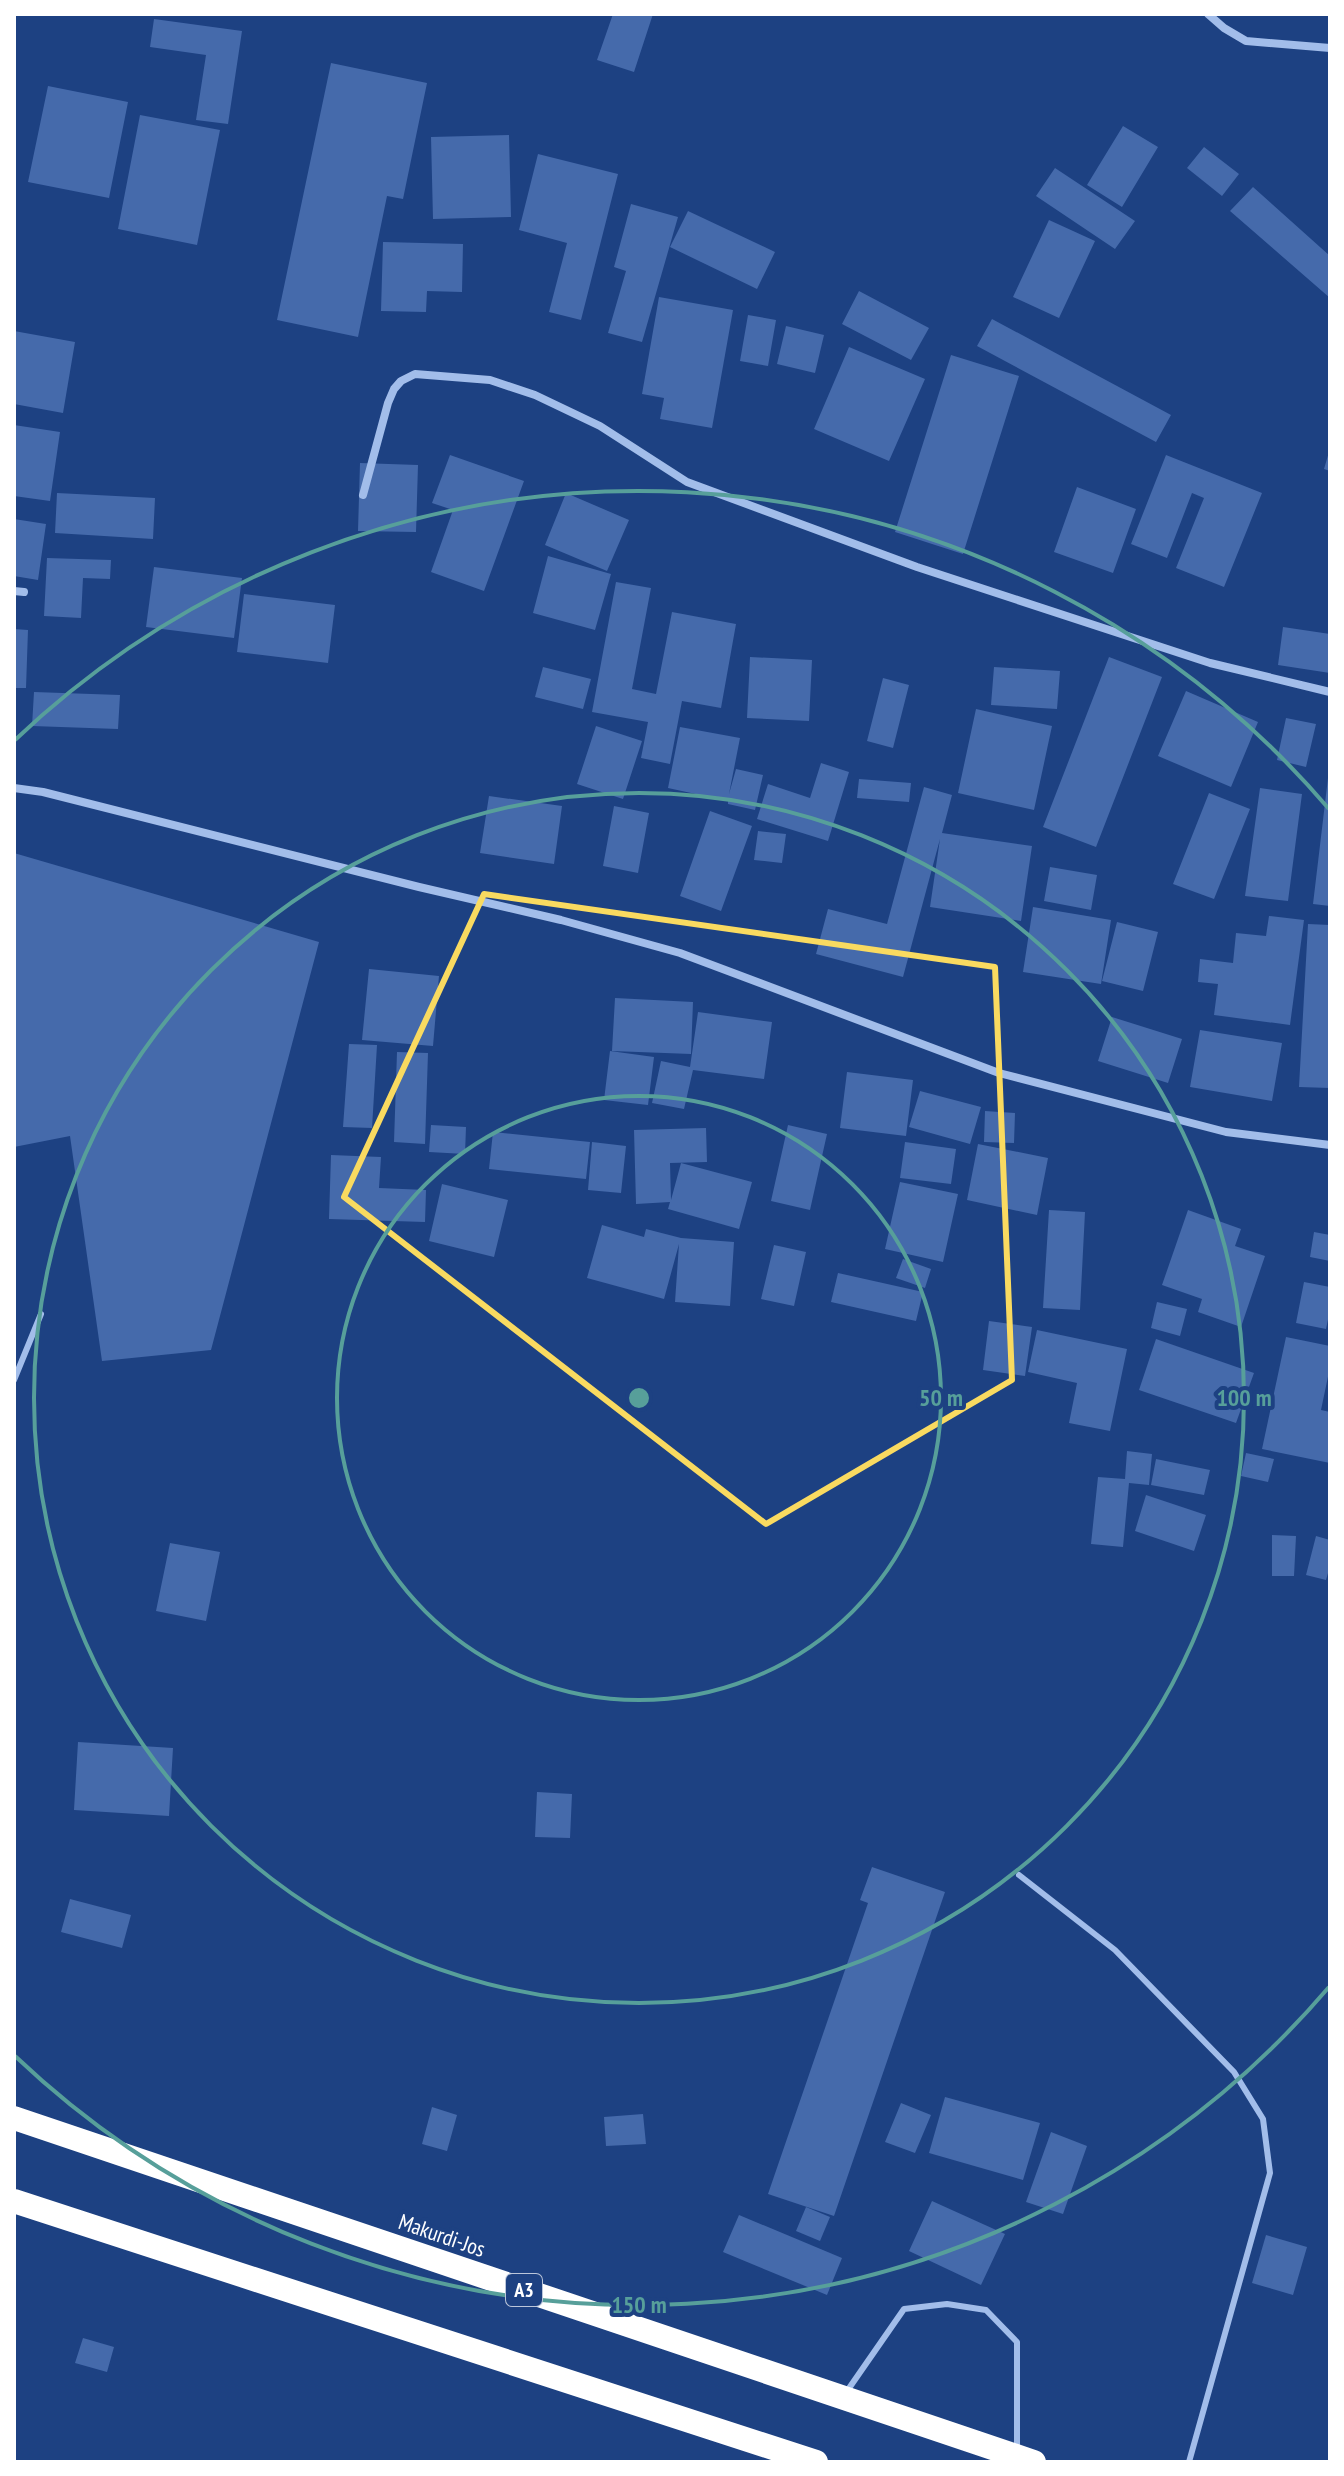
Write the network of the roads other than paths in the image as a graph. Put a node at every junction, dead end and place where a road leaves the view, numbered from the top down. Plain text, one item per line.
1 (1208, 14) edge
2 (1330, 48) edge
3 (363, 495) dead end
4 (1330, 692) edge
5 (14, 788) edge
6 (1330, 1145) edge
7 (41, 1314) dead end
8 (14, 1380) edge
9 (1019, 1875) dead end
10 (14, 2118) edge
11 (14, 2201) edge
12 (843, 2398) junction
13 (1026, 2459) edge
14 (816, 2462) edge
15 (1189, 2462) edge

1 - 2 street
3 - 4 street
5 - 6 street
7 - 8 lane
9 - 15 lane
10 - 12 highway, Makurdi-Jos / A3
11 - 14 highway
12 - 13 highway, Makurdi-Jos / A3
12 - 13 lane

